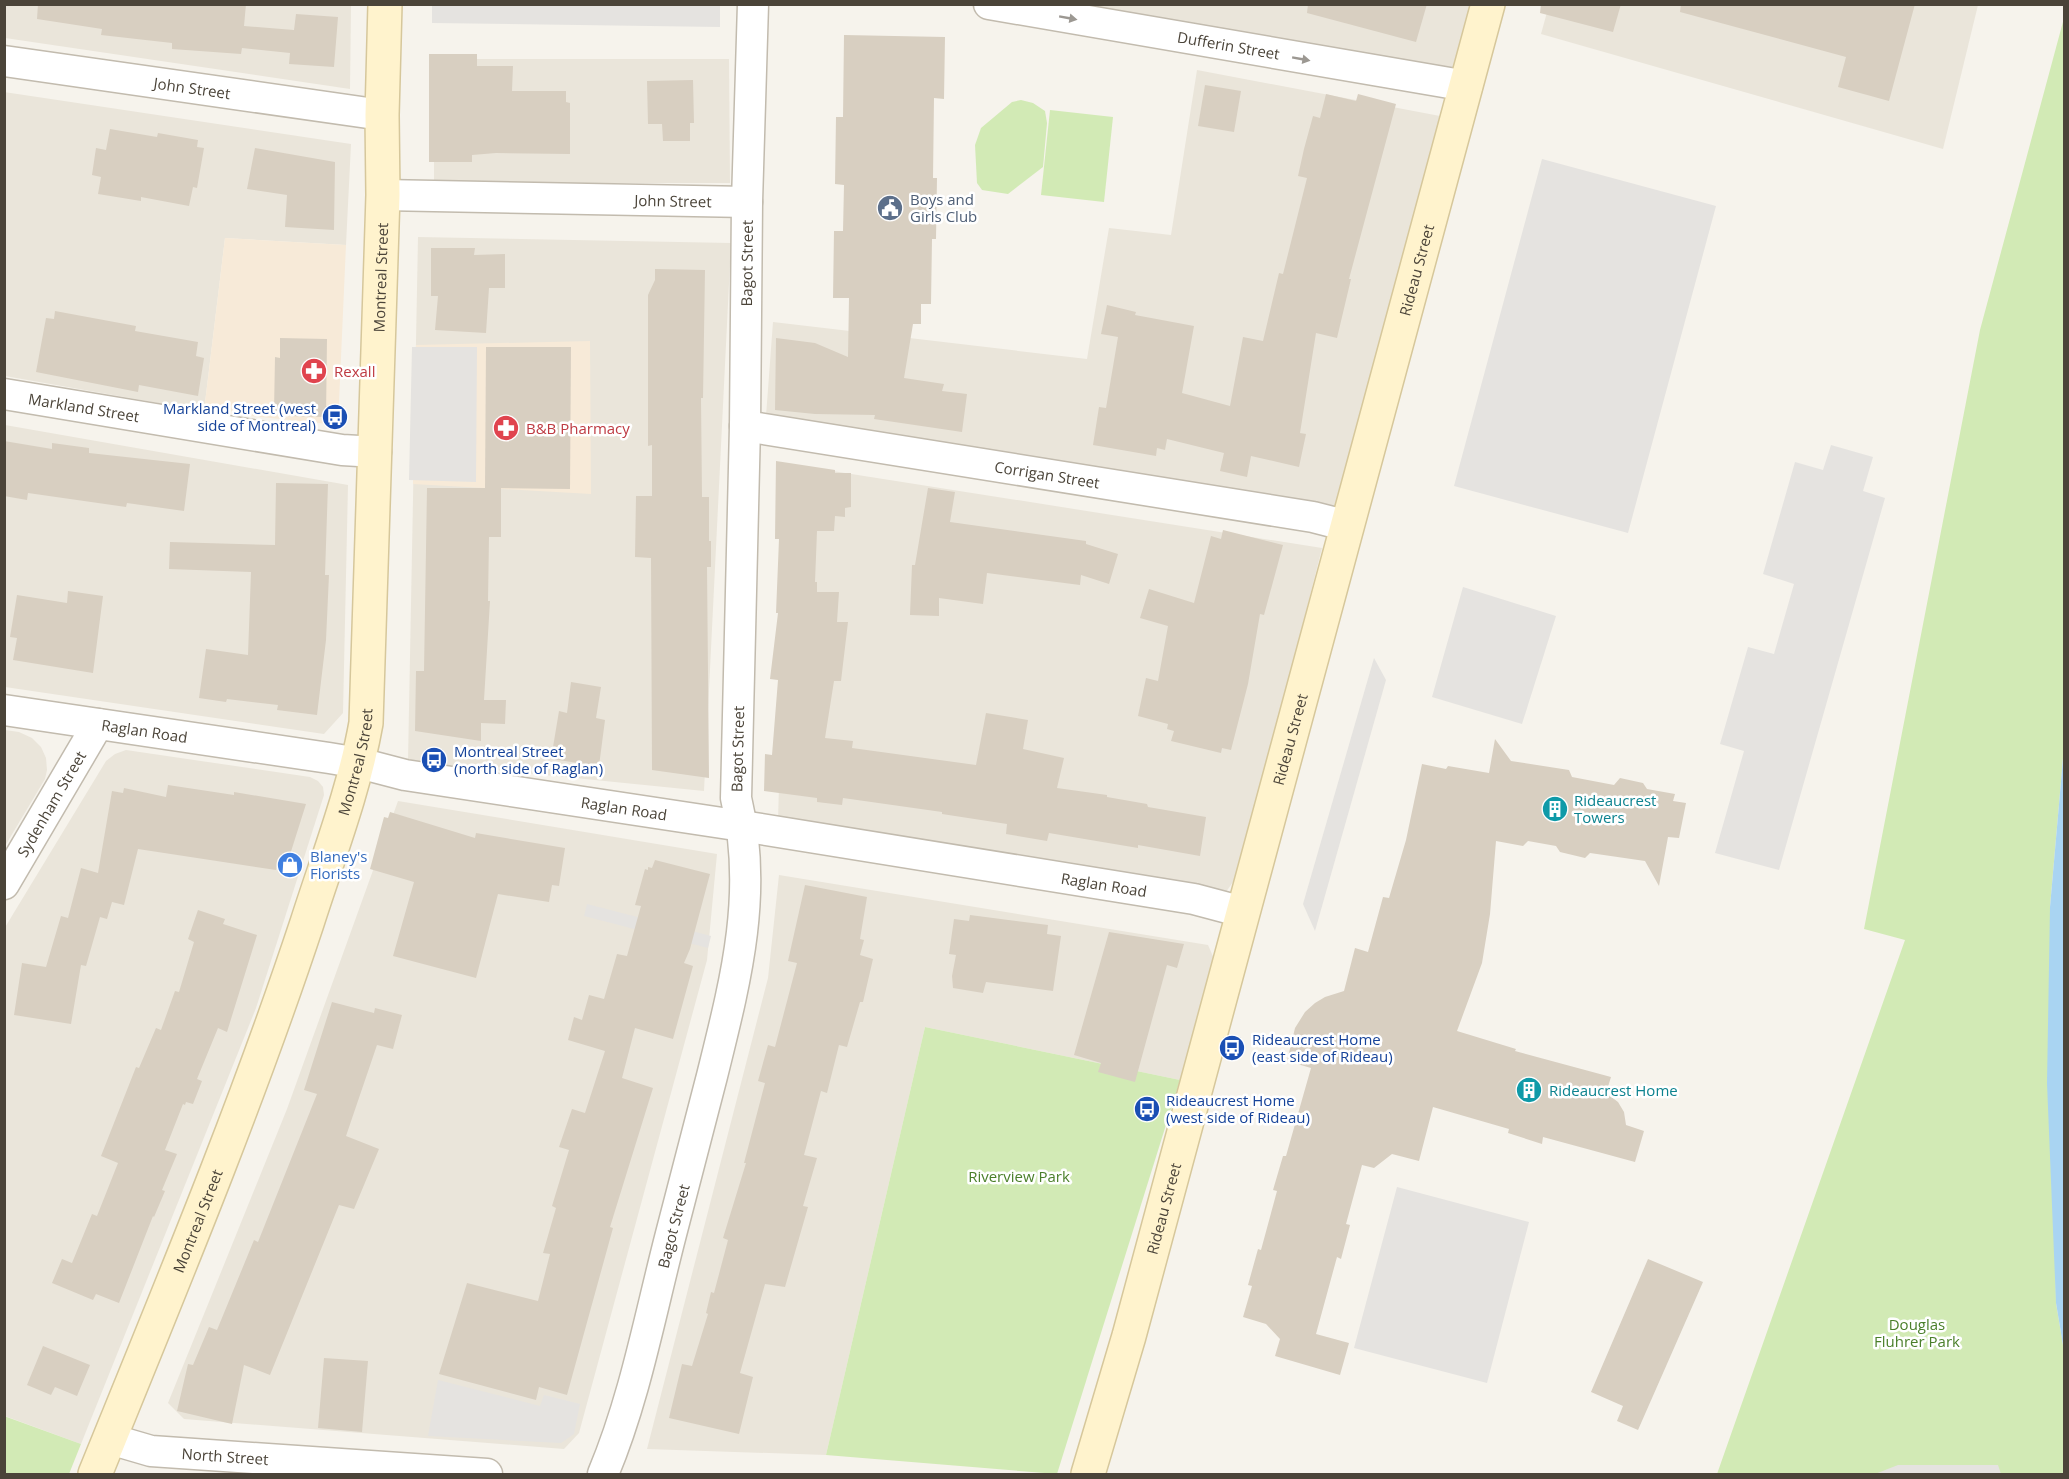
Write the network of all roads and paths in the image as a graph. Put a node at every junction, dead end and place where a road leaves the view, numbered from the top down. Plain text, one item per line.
1 (385, 4) edge
2 (753, 4) edge
3 (989, 4) edge
4 (1488, 4) edge
5 (4, 61) edge
6 (1467, 86) junction
7 (382, 115) junction
8 (383, 195) junction
9 (747, 202) junction
10 (4, 394) edge
11 (745, 426) junction
12 (376, 452) junction
13 (1348, 526) junction
14 (4, 710) edge
15 (98, 724) junction
16 (359, 763) junction
17 (742, 826) junction
18 (4, 884) edge
19 (1243, 912) junction
20 (110, 1439) junction
21 (95, 1474) edge
22 (487, 1474) edge
23 (603, 1474) edge
24 (1088, 1474) edge

1 - 7 main road, Montreal Street
2 - 9 street, Bagot Street
3 -> 6 street, Dufferin Street
4 - 6 main road, Rideau Street
5 - 7 street, John Street
6 - 13 main road, Rideau Street
7 - 8 main road, Montreal Street
8 - 9 street, John Street
8 - 12 main road, Montreal Street
9 - 11 street, Bagot Street
10 - 12 street, Markland Street
11 - 13 street, Corrigan Street
11 - 17 street, Bagot Street
12 - 16 main road, Montreal Street
13 - 19 main road, Rideau Street
14 - 15 street, Raglan Road
15 - 16 street, Raglan Road
15 - 18 street, Sydenham Street
16 - 17 street, Raglan Road
16 - 20 main road, Montreal Street
17 - 19 street, Raglan Road
17 - 23 street, Bagot Street
19 - 24 main road, Rideau Street
20 - 21 main road, Montreal Street
20 - 22 street, North Street

